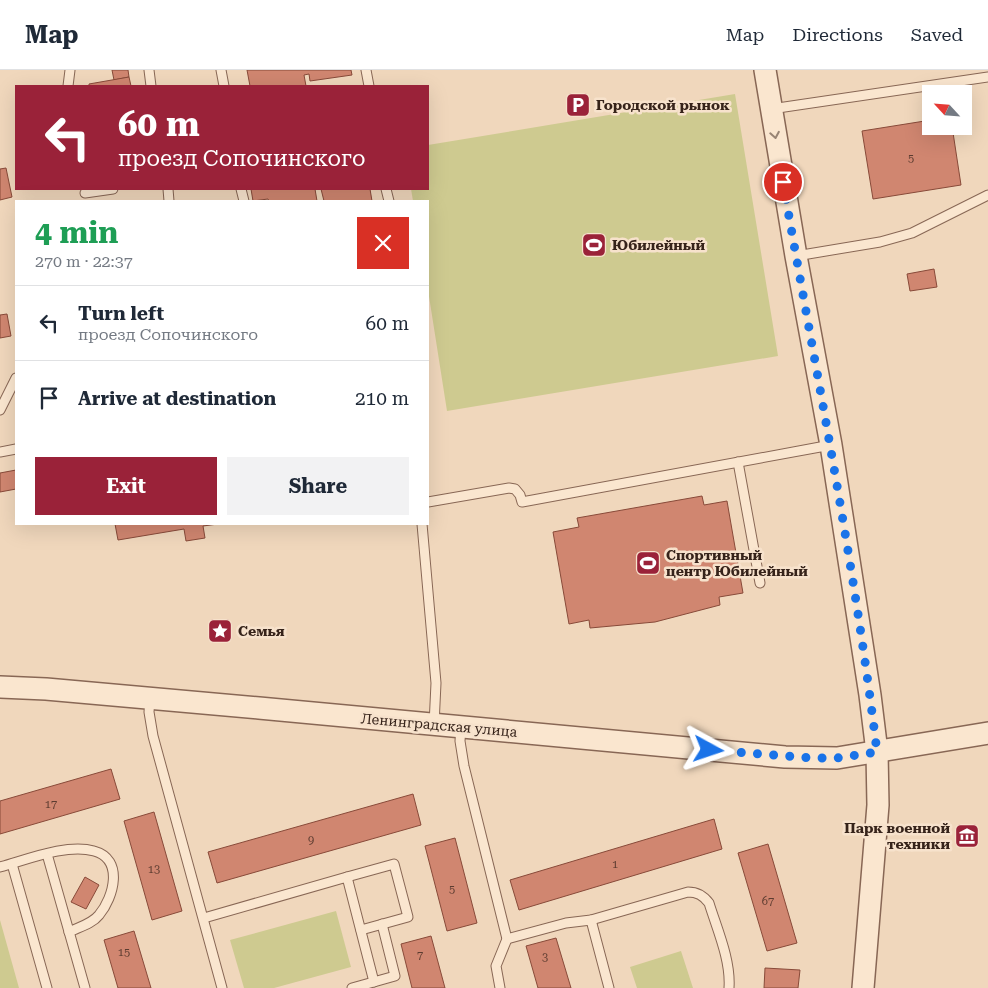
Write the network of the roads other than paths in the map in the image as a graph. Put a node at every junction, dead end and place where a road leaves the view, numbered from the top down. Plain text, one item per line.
1 (70, 70) edge
2 (149, 70) edge
3 (221, 70) edge
4 (366, 70) edge
5 (765, 70) edge
6 (988, 77) edge
7 (68, 85) edge
8 (151, 85) edge
9 (224, 85) edge
10 (369, 85) edge
11 (771, 109) junction
12 (108, 190) edge
13 (85, 195) edge
14 (988, 195) edge
15 (796, 256) junction
16 (15, 380) edge
17 (0, 410) edge
18 (831, 445) junction
19 (15, 449) edge
20 (0, 452) edge
21 (738, 462) junction
22 (429, 502) edge
23 (422, 525) edge
24 (760, 583) dead end
25 (0, 687) edge
26 (150, 699) junction
27 (434, 725) junction
28 (461, 727) junction
29 (988, 733) edge
30 (877, 752) junction
31 (47, 854) junction
32 (12, 864) junction
33 (0, 867) edge
34 (347, 878) junction
35 (204, 918) junction
36 (591, 920) junction
37 (382, 924) junction
38 (361, 930) junction
39 (69, 932) junction
40 (508, 939) junction
41 (374, 982) junction
42 (47, 988) edge
43 (85, 988) edge
44 (222, 988) edge
45 (352, 988) edge
46 (500, 988) edge
47 (609, 988) edge
48 (730, 988) edge
49 (862, 988) edge

1 - 7 lane
2 - 8 lane
3 - 9 lane
4 - 10 lane
5 - 11 street
6 - 11 lane
11 -> 15 street
12 - 13 lane
14 - 15 lane
15 - 18 street
16 - 17 lane
18 - 21 lane
18 - 30 street
19 - 20 lane
21 - 22 lane
21 - 24 lane
23 - 27 lane
25 - 26 street, Ленинградская улица
26 - 27 street, Ленинградская улица
26 - 35 lane
27 - 28 street, Ленинградская улица
28 - 30 street, Ленинградская улица
28 - 40 lane
29 - 30 street, Ленинградская улица
30 - 49 street
31 - 32 lane
31 - 39 lane
31 - 39 lane
32 - 33 lane
32 - 42 lane
34 - 35 lane
34 - 37 lane
34 - 38 lane
35 - 44 lane
36 - 40 lane
36 - 47 lane
36 - 48 lane
37 - 38 lane
37 - 41 lane
38 - 41 lane
39 - 43 lane
40 - 46 lane
41 - 45 lane

